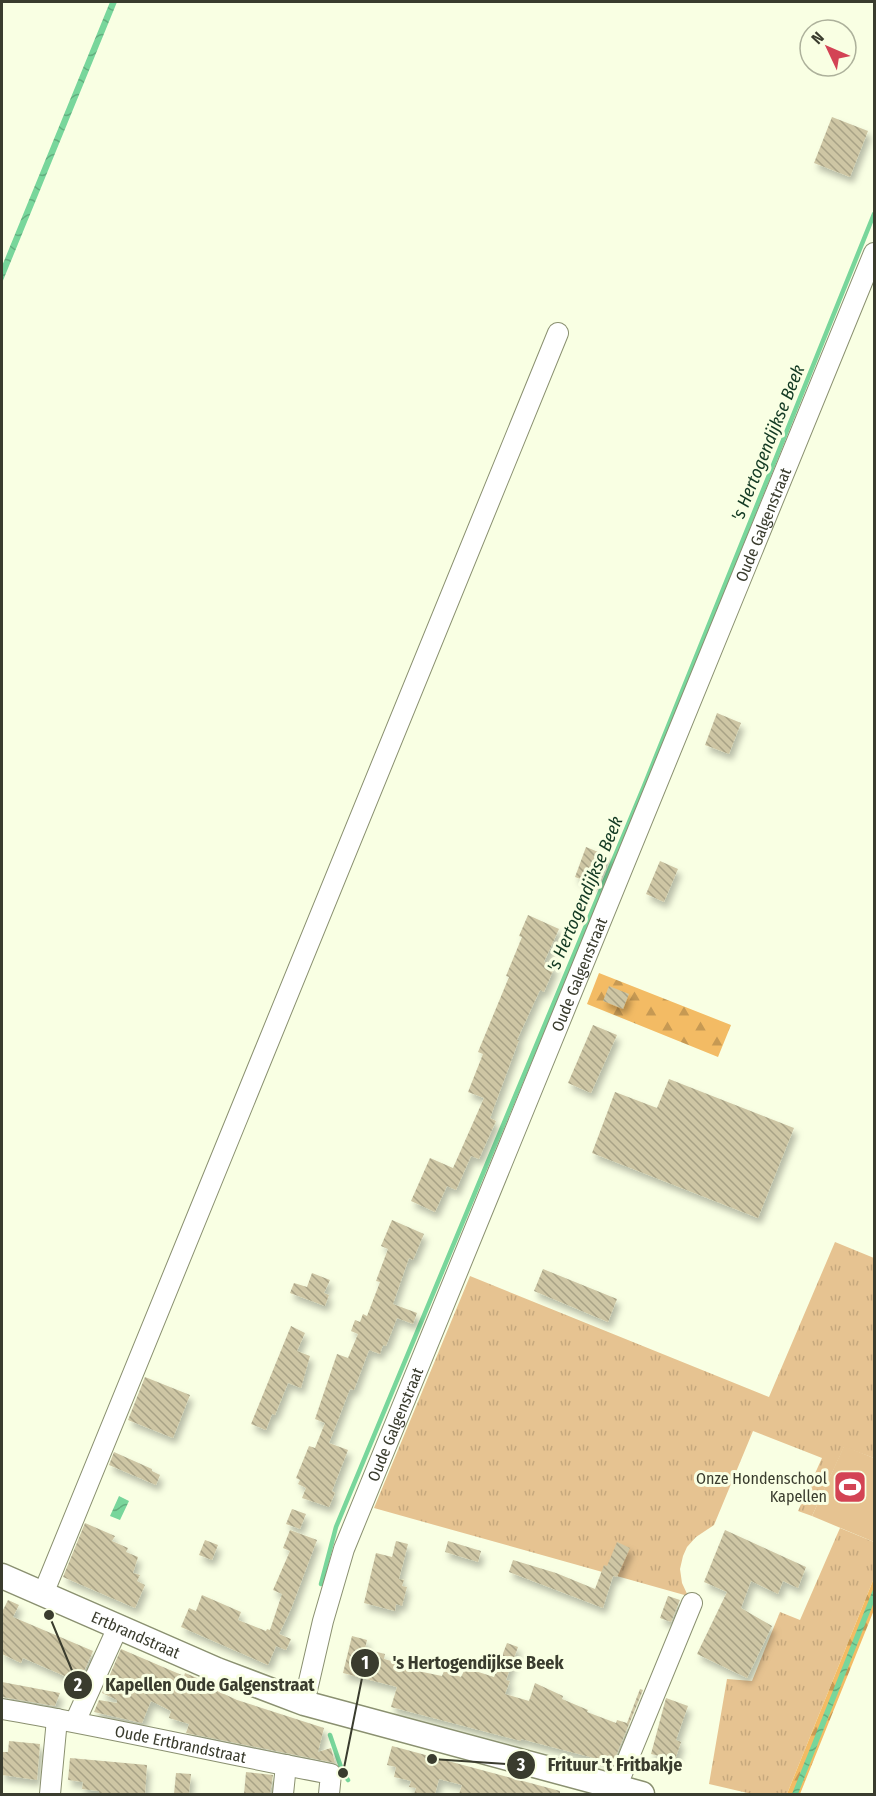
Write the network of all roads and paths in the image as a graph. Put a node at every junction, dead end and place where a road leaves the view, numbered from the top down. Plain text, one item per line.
1 (874, 253) edge
2 (558, 333) dead end
3 (2, 1576) edge
4 (43, 1594) junction
5 (692, 1603) dead end
6 (118, 1627) junction
7 (304, 1703) junction
8 (2, 1709) edge
9 (66, 1720) junction
10 (286, 1765) junction
11 (616, 1788) junction
12 (50, 1794) edge
13 (284, 1794) edge
14 (329, 1794) edge
15 (642, 1794) edge

1 - 7 street, Oude Galgenstraat
2 - 4 street
3 - 4 main road, Ertbrandstraat
4 - 6 main road, Ertbrandstraat
5 - 11 street
6 - 7 main road, Ertbrandstraat
6 - 9 street
7 - 11 main road, Ertbrandstraat
8 - 9 street, Oude Ertbrandstraat
9 - 10 street, Oude Ertbrandstraat
9 - 12 street
10 - 13 street
10 - 14 street, Oude Ertbrandstraat
11 - 15 main road, Ertbrandstraat

